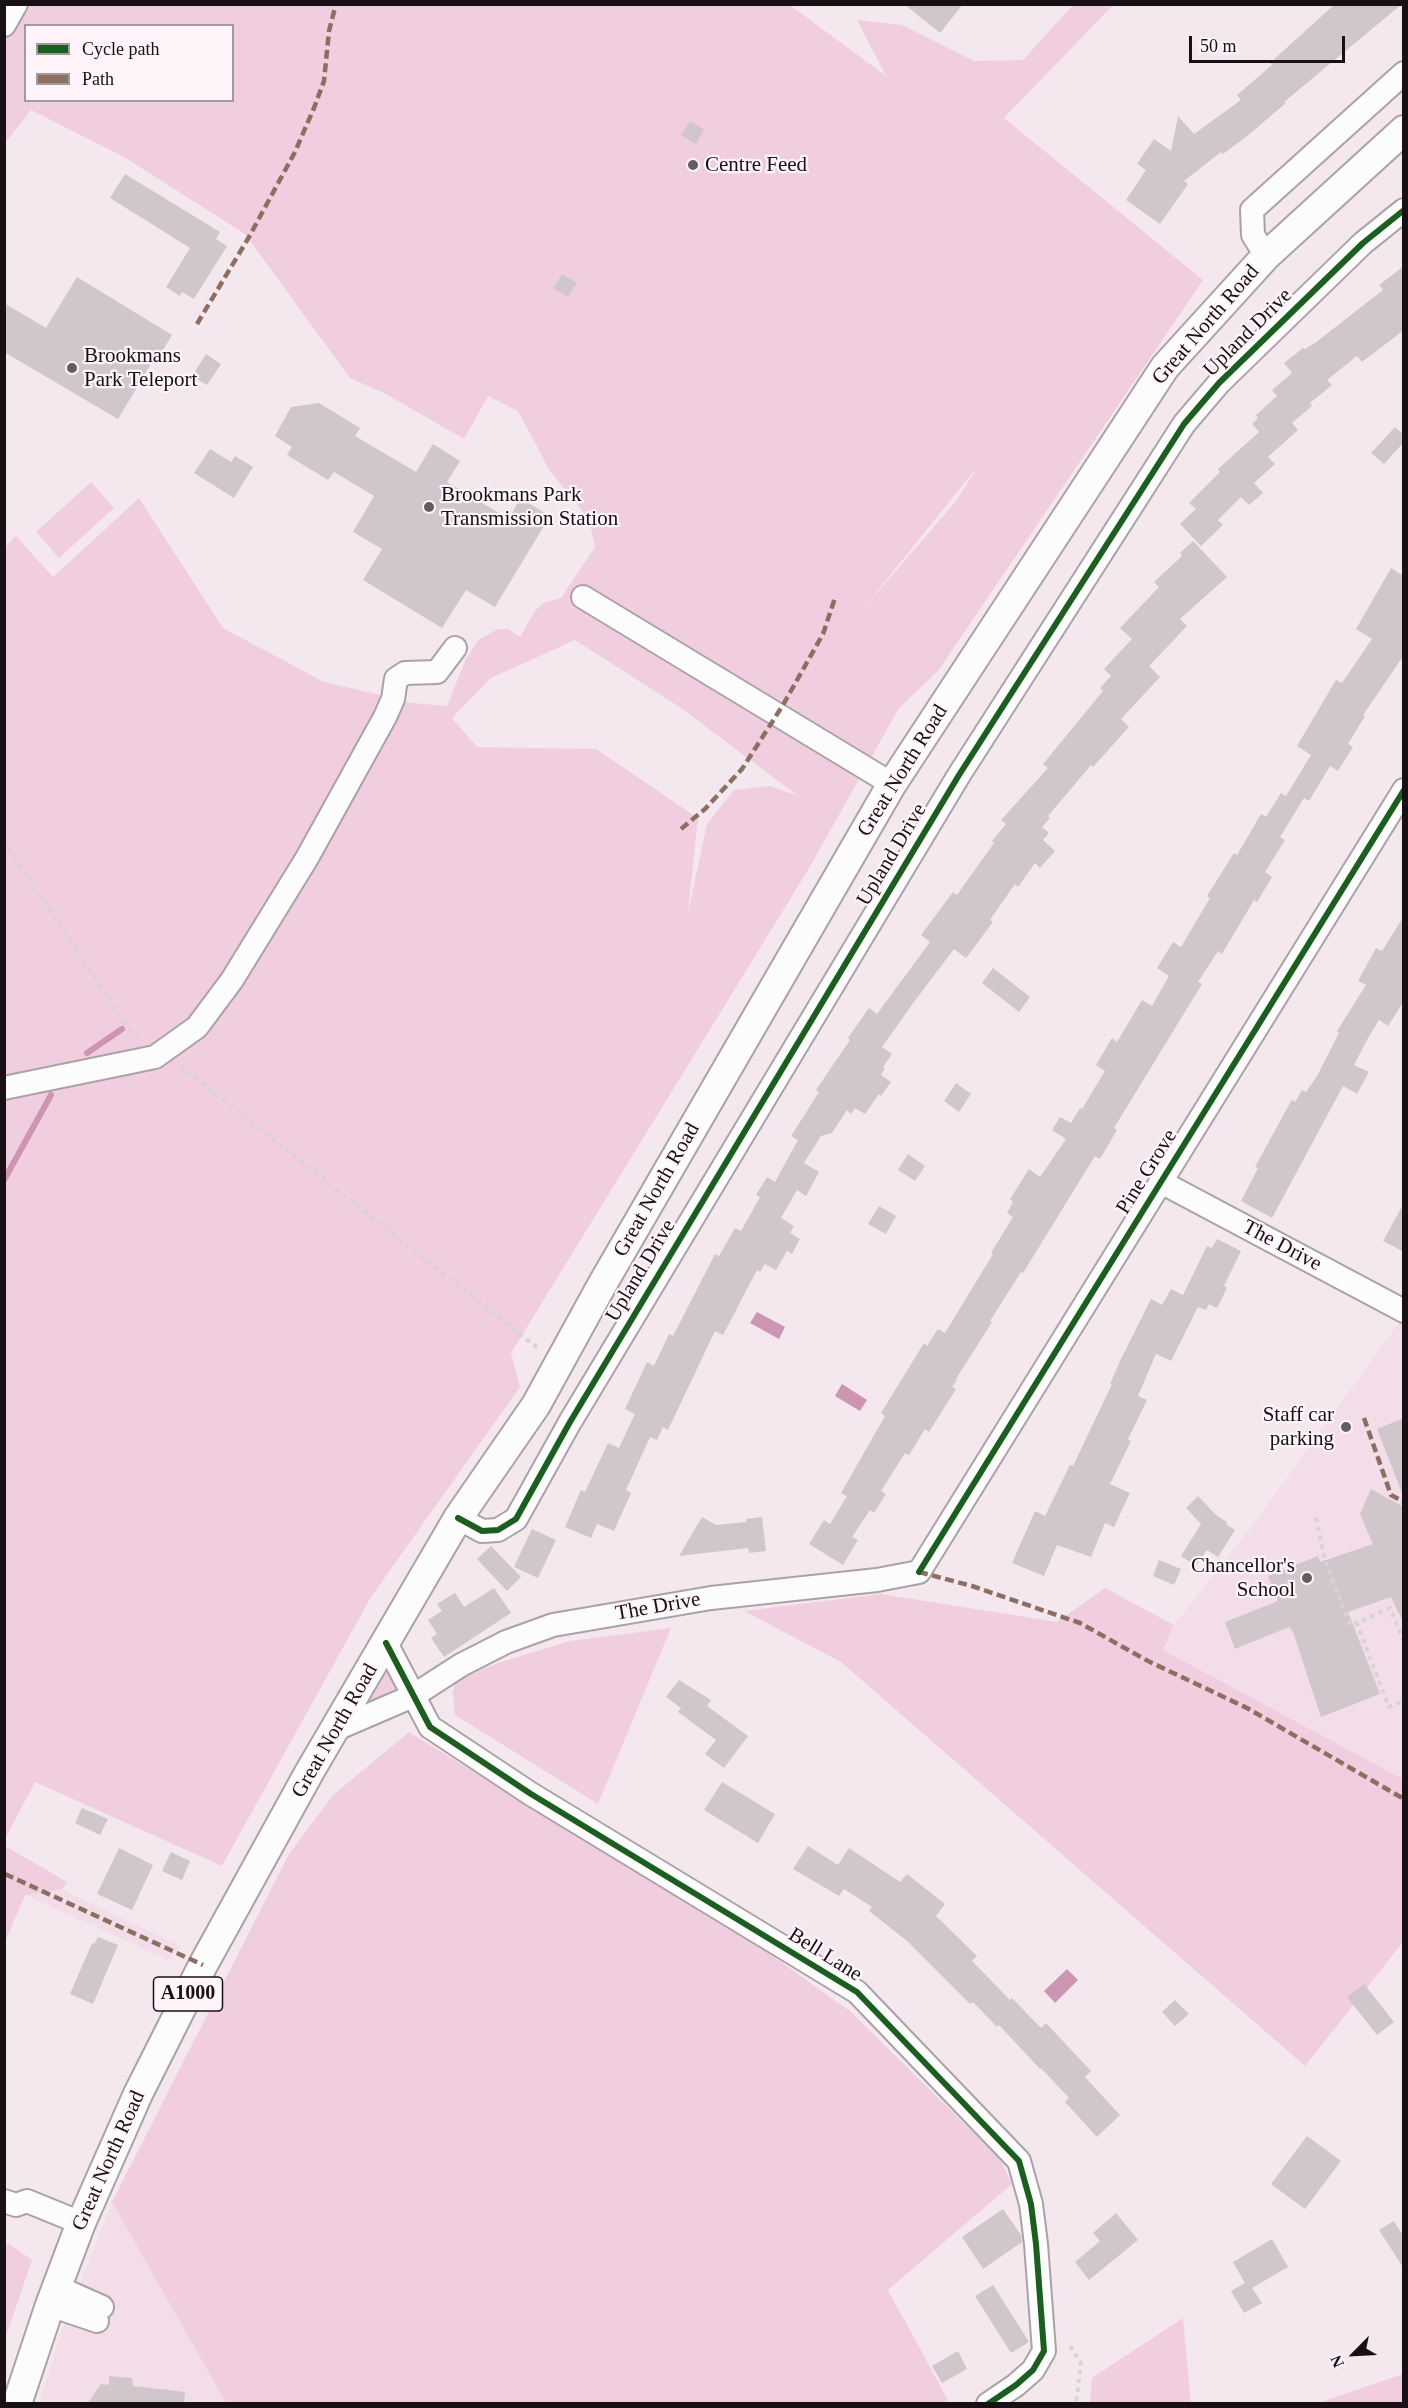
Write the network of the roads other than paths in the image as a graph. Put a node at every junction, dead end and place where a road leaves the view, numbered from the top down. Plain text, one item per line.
1 (16, 4) edge
2 (4, 25) edge
3 (1404, 73) edge
4 (1404, 130) edge
5 (1404, 210) edge
6 (1266, 256) junction
7 (583, 597) dead end
8 (455, 648) dead end
9 (892, 784) junction
10 (1404, 790) edge
11 (4, 1088) edge
12 (1161, 1182) junction
13 (1404, 1311) edge
14 (458, 1518) junction
15 (919, 1572) joint
16 (386, 1643) junction
17 (413, 1696) junction
18 (334, 1730) junction
19 (4, 2201) edge
20 (81, 2223) junction
21 (53, 2296) junction
22 (100, 2314) dead end
23 (17, 2403) edge
24 (988, 2403) edge

1 - 2 street
3 - 6 street
4 - 6 main road, Great North Road / A1000
5 - 14 street, Upland Drive
6 - 9 main road, Great North Road / A1000
7 - 9 street
8 - 11 street
9 - 14 main road, Great North Road / A1000
10 - 12 street, Pine Grove
12 - 13 street, The Drive
12 - 15 street, Pine Grove
14 - 16 main road, Great North Road / A1000
15 - 17 street, The Drive
16 - 17 street, Bell Lane
16 - 18 main road, Great North Road / A1000
17 - 18 street
17 - 24 street, Bell Lane
18 - 20 main road, Great North Road / A1000
19 - 20 street
20 - 21 main road, Great North Road / A1000
21 - 22 street
21 - 23 main road, Great North Road / A1000

